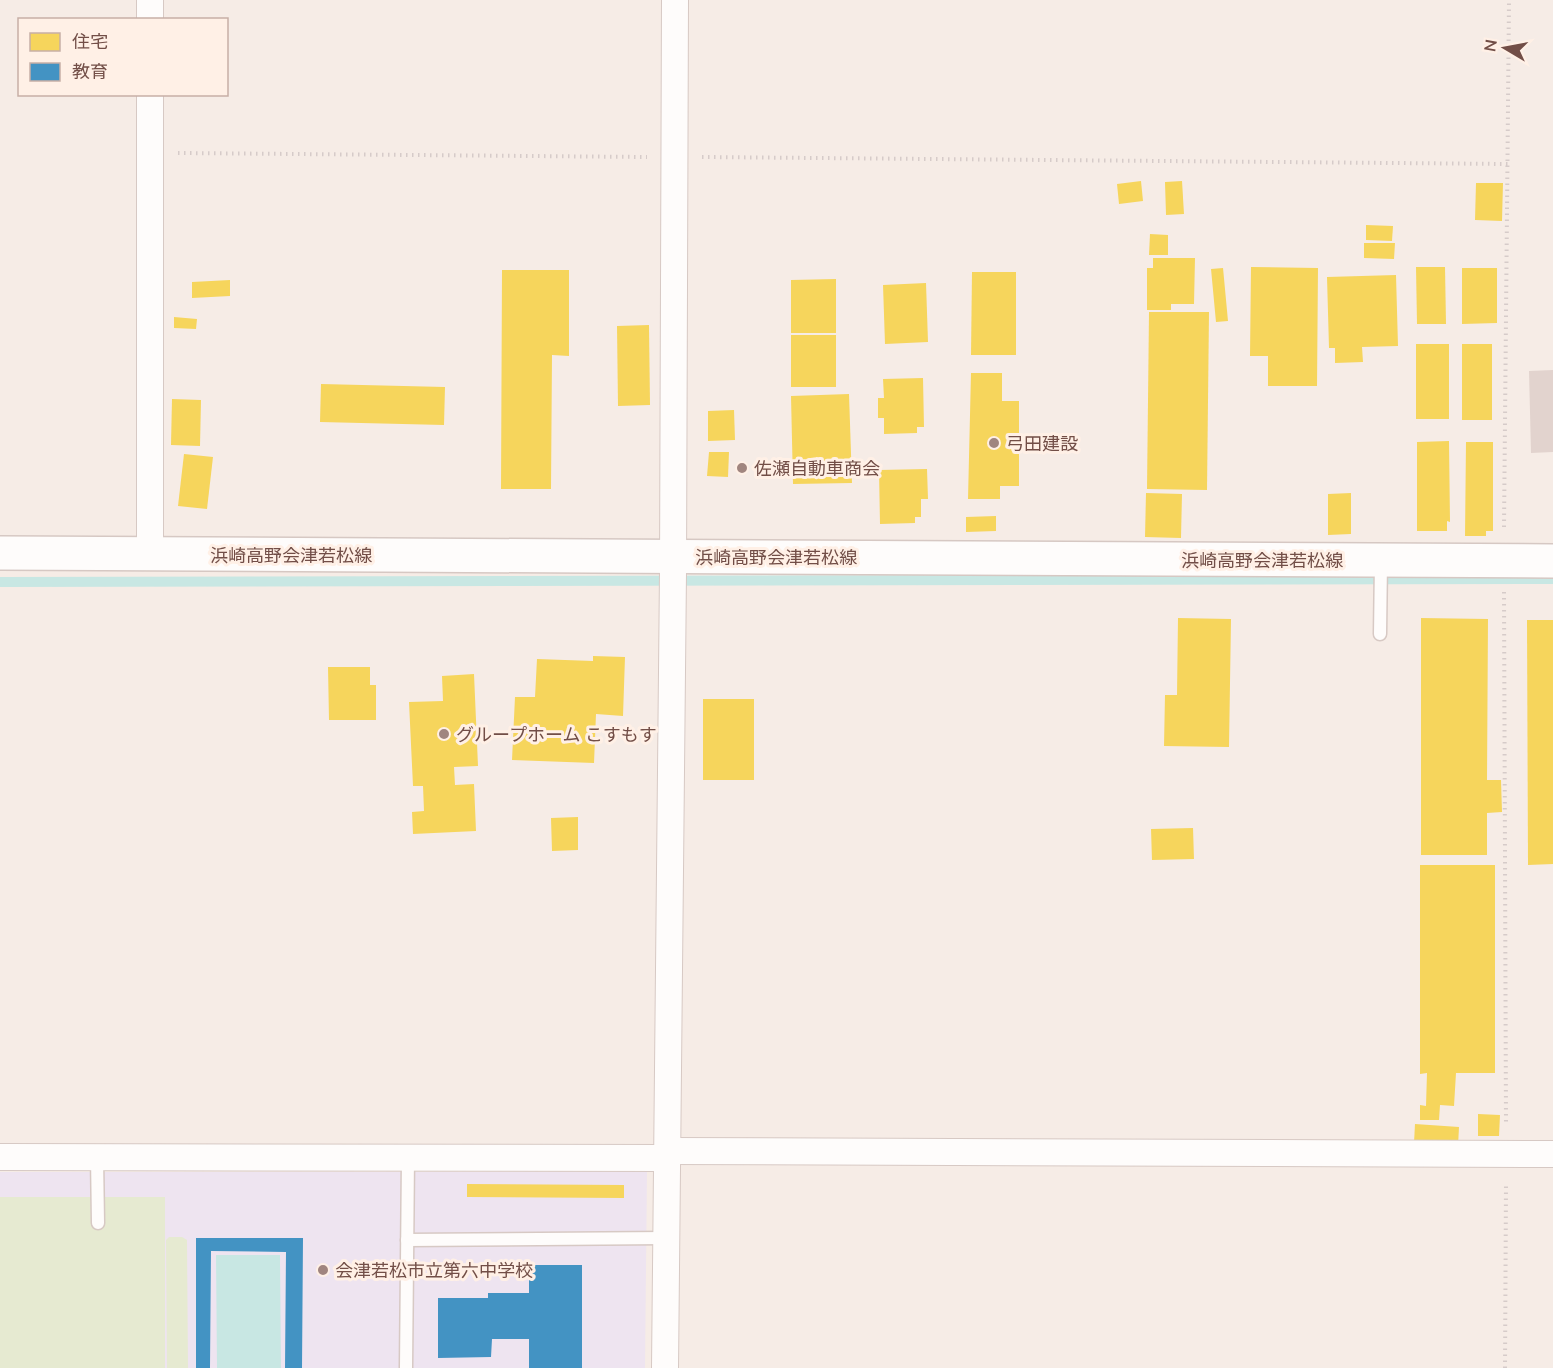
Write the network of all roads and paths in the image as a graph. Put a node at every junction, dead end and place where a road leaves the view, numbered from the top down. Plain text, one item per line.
1 (150, 0) edge
2 (675, 0) edge
3 (1509, 0) edge
4 (150, 18) edge
5 (150, 96) edge
6 (150, 153) junction
7 (674, 157) junction
8 (1508, 164) junction
9 (0, 553) edge
10 (150, 554) junction
11 (1381, 560) junction
12 (1504, 561) junction
13 (1553, 561) edge
14 (673, 564) junction
15 (1504, 594) dead end
16 (1380, 634) dead end
17 (1506, 1153) junction
18 (667, 1154) junction
19 (1553, 1154) edge
20 (0, 1157) edge
21 (97, 1157) junction
22 (408, 1157) junction
23 (98, 1223) dead end
24 (666, 1238) junction
25 (407, 1240) junction
26 (406, 1368) edge
27 (665, 1368) edge
28 (1504, 1368) edge

1 - 4 street
2 - 7 street
3 - 8 path
5 - 6 street
6 - 7 path
6 - 10 street
7 - 8 path
7 - 14 street
8 - 12 path
9 - 10 main road, 浜崎高野会津若松線
10 - 14 main road, 浜崎高野会津若松線
11 - 12 main road, 浜崎高野会津若松線
11 - 14 main road, 浜崎高野会津若松線
11 - 16 lane
12 - 13 main road, 浜崎高野会津若松線
14 - 18 street
15 - 17 path
17 - 18 street
17 - 19 street
17 - 28 path
18 - 22 street
18 - 24 street
20 - 21 street
21 - 22 street
21 - 23 lane
22 - 25 lane
24 - 25 lane
24 - 27 street
25 - 26 lane

